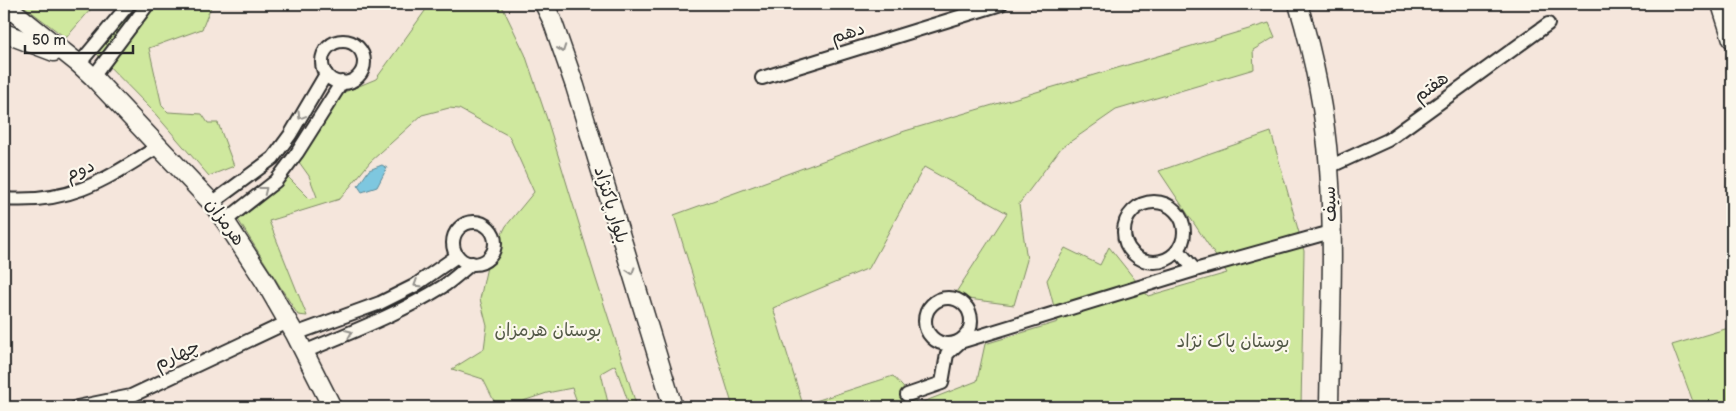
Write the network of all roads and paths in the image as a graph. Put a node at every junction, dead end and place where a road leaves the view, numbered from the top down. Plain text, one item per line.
1 (4, 4) edge
2 (148, 4) edge
3 (544, 4) edge
4 (1001, 4) edge
5 (1298, 4) edge
6 (1721, 4) edge
7 (126, 8) edge
8 (135, 23) junction
9 (1548, 24) dead end
10 (4, 33) edge
11 (1732, 39) edge
12 (79, 64) junction
13 (326, 74) junction
14 (93, 77) junction
15 (762, 78) dead end
16 (342, 82) junction
17 (159, 146) junction
18 (274, 158) junction
19 (1329, 167) junction
20 (286, 168) junction
21 (4, 200) edge
22 (212, 203) junction
23 (225, 220) junction
24 (1331, 232) junction
25 (1178, 250) junction
26 (457, 256) junction
27 (472, 263) junction
28 (1195, 270) junction
29 (380, 303) junction
30 (389, 316) junction
31 (292, 328) junction
32 (304, 352) junction
33 (907, 395) dead end
34 (76, 407) edge
35 (332, 407) edge
36 (673, 407) edge
37 (1329, 407) edge

1 - 12 street, هرمزان
2 - 8 street
3 -> 36 street, بلوار پاکنژاد
4 - 15 street, دهم
5 - 19 street, سیف
6 - 11 street
7 - 8 street
7 - 12 street
8 - 14 street
9 - 19 street, هفتم
10 - 12 street, هرمزان
12 - 14 street, هرمزان
13 - 16 street
13 - 16 street
13 -> 18 street
14 - 17 street, هرمزان
16 - 20 street
17 - 21 street, دوم
17 - 22 street, هرمزان
18 - 20 street
18 - 22 street
19 - 24 street, سیف
23 -> 20 street
22 - 23 street, هرمزان
23 - 31 street, هرمزان
24 - 28 street
24 - 37 street, سیف
25 - 25 street
25 - 28 street
26 - 27 street
26 - 27 street
26 -> 29 street, چهارم
27 - 30 street
28 - 33 street
29 - 30 street
29 - 31 street, چهارم
32 -> 30 street
31 - 32 street, هرمزان
31 - 34 street, چهارم
32 - 35 street, هرمزان

